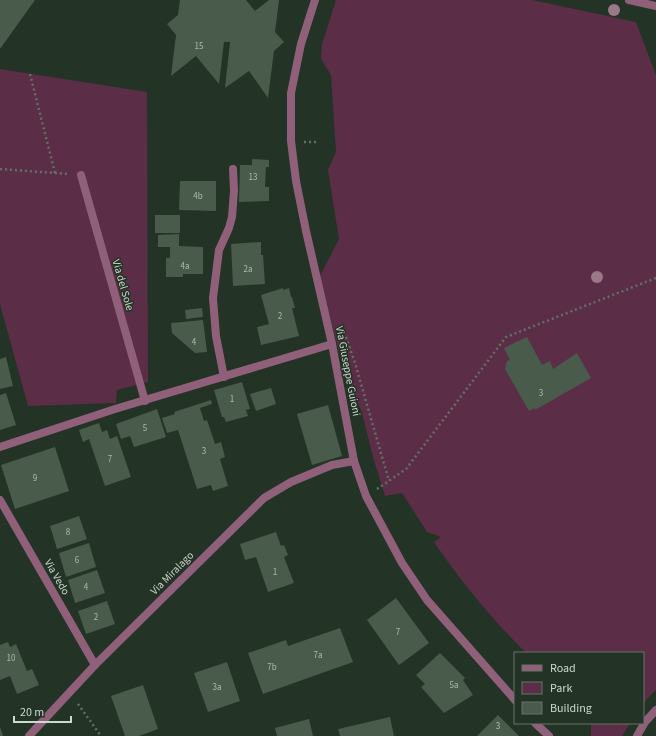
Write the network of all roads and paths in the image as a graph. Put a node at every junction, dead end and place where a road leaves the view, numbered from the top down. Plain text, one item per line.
1 (315, 0) edge
2 (629, 0) edge
3 (656, 6) edge
4 (30, 74) dead end
5 (0, 169) edge
6 (232, 169) dead end
7 (55, 173) junction
8 (81, 175) joint
9 (656, 278) edge
10 (345, 333) dead end
11 (332, 344) junction
12 (224, 377) junction
13 (145, 401) junction
14 (0, 447) edge
15 (354, 461) junction
16 (389, 481) junction
17 (366, 496) junction
18 (0, 500) edge
19 (95, 665) junction
20 (70, 692) junction
21 (514, 699) edge
22 (656, 710) edge
23 (536, 724) edge
24 (644, 724) edge
25 (644, 724) edge
26 (29, 736) edge
27 (101, 736) edge
28 (549, 736) edge
29 (637, 736) edge

1 - 11 street, Via Giuseppe Guioni
2 - 3 street
4 - 7 path
5 - 7 path
6 - 12 street
7 - 8 path
8 - 13 street, Via del Sole
9 - 16 path
10 - 16 path
11 - 12 street
11 - 15 street, Via Giuseppe Guioni
12 - 13 street
13 - 14 street
15 - 17 street, Via Giuseppe Guioni
15 - 19 street, Via Miralago
16 - 17 path
17 - 21 street, Via Giuseppe Guioni
18 - 19 street, Via Vedo
19 - 20 street, Via Miralago
20 - 26 street, Via Miralago
20 - 27 path
22 - 24 street
23 - 28 street
25 - 29 street

